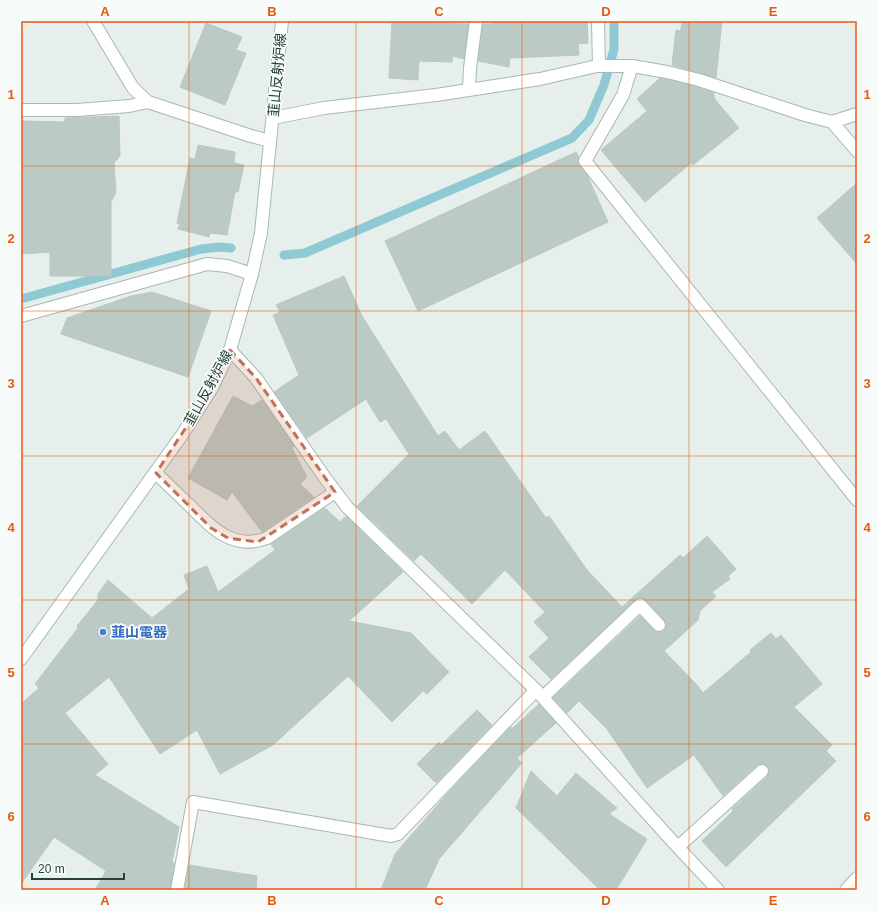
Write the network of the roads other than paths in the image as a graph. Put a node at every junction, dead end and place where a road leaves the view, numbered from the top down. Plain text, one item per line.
1 (93, 21) edge
2 (282, 21) edge
3 (476, 21) edge
4 (598, 21) edge
5 (600, 66) junction
6 (632, 66) junction
7 (469, 89) junction
8 (148, 102) junction
9 (21, 110) edge
10 (857, 114) edge
11 (273, 118) junction
12 (832, 122) junction
13 (270, 141) junction
14 (857, 150) edge
15 (252, 274) junction
16 (21, 316) edge
17 (230, 350) junction
18 (156, 473) junction
19 (335, 492) junction
20 (857, 500) edge
21 (659, 625) dead end
22 (21, 659) edge
23 (540, 693) junction
24 (762, 771) dead end
25 (678, 847) junction
26 (857, 878) edge
27 (178, 890) edge
28 (718, 890) edge
29 (846, 890) edge

1 - 8 street
2 - 11 street, 韮山反射炉線
3 - 7 street
4 - 5 street
5 - 6 street
5 - 7 street
6 - 12 street
6 - 20 street
7 - 11 street
8 - 9 street
8 - 13 street
10 - 12 street
11 - 13 street, 韮山反射炉線
12 - 14 street
13 - 15 street, 韮山反射炉線
15 - 16 street
15 - 17 street, 韮山反射炉線
17 - 18 street, 韮山反射炉線
17 - 19 street
18 - 19 street
18 - 22 street, 韮山反射炉線
19 - 23 street
21 - 23 street
23 - 25 street
23 - 27 street
24 - 25 street
25 - 28 street
26 - 29 street

